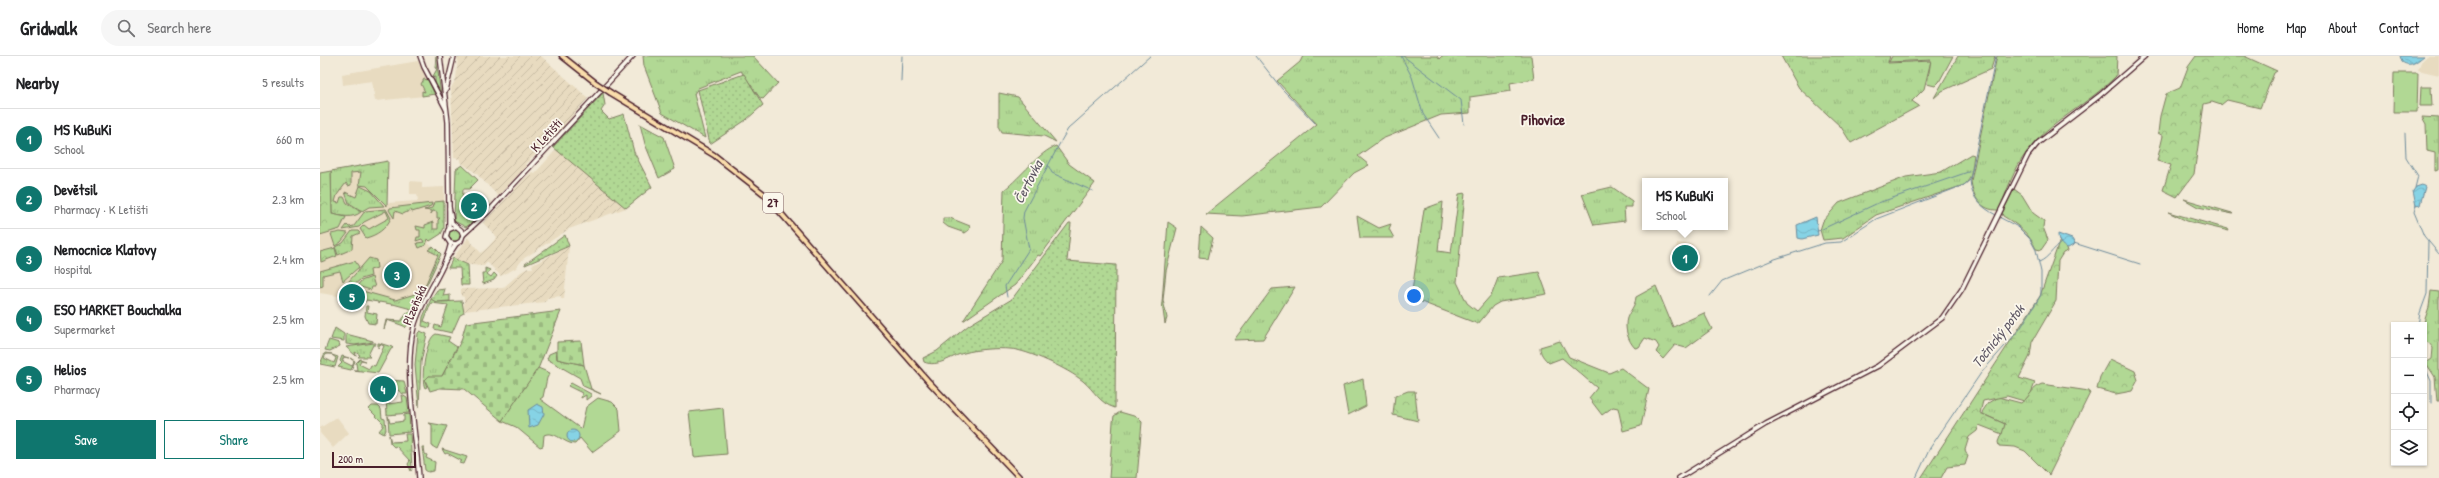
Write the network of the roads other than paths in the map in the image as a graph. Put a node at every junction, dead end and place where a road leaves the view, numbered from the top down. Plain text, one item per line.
1 (420, 56) edge
2 (440, 56) edge
3 (454, 56) edge
4 (562, 56) edge
5 (633, 56) edge
6 (2145, 56) edge
7 (446, 93) junction
8 (447, 112) junction
9 (449, 207) junction
10 (472, 226) junction
11 (455, 227) junction
12 (449, 229) junction
13 (461, 230) junction
14 (463, 235) junction
15 (453, 244) junction
16 (419, 478) edge
17 (1020, 478) edge
18 (1679, 478) edge

1 - 8 main road
2 - 7 main road, Plzeňská
3 - 7 main road
4 - 17 main road, 27, bridge
5 - 10 main road, K Letišti
6 - 18 main road
7 - 8 main road, Plzeňská
8 - 9 main road, Plzeňská
9 - 11 main road, Plzeňská
9 - 12 main road, Plzeňská
10 - 13 main road, K Letišti
10 - 14 main road, K Letišti
11 - 12 main road
11 - 13 main road
12 - 15 main road, Plzeňská
13 - 14 main road
14 - 15 main road, Plzeňská
15 - 16 main road, Plzeňská

